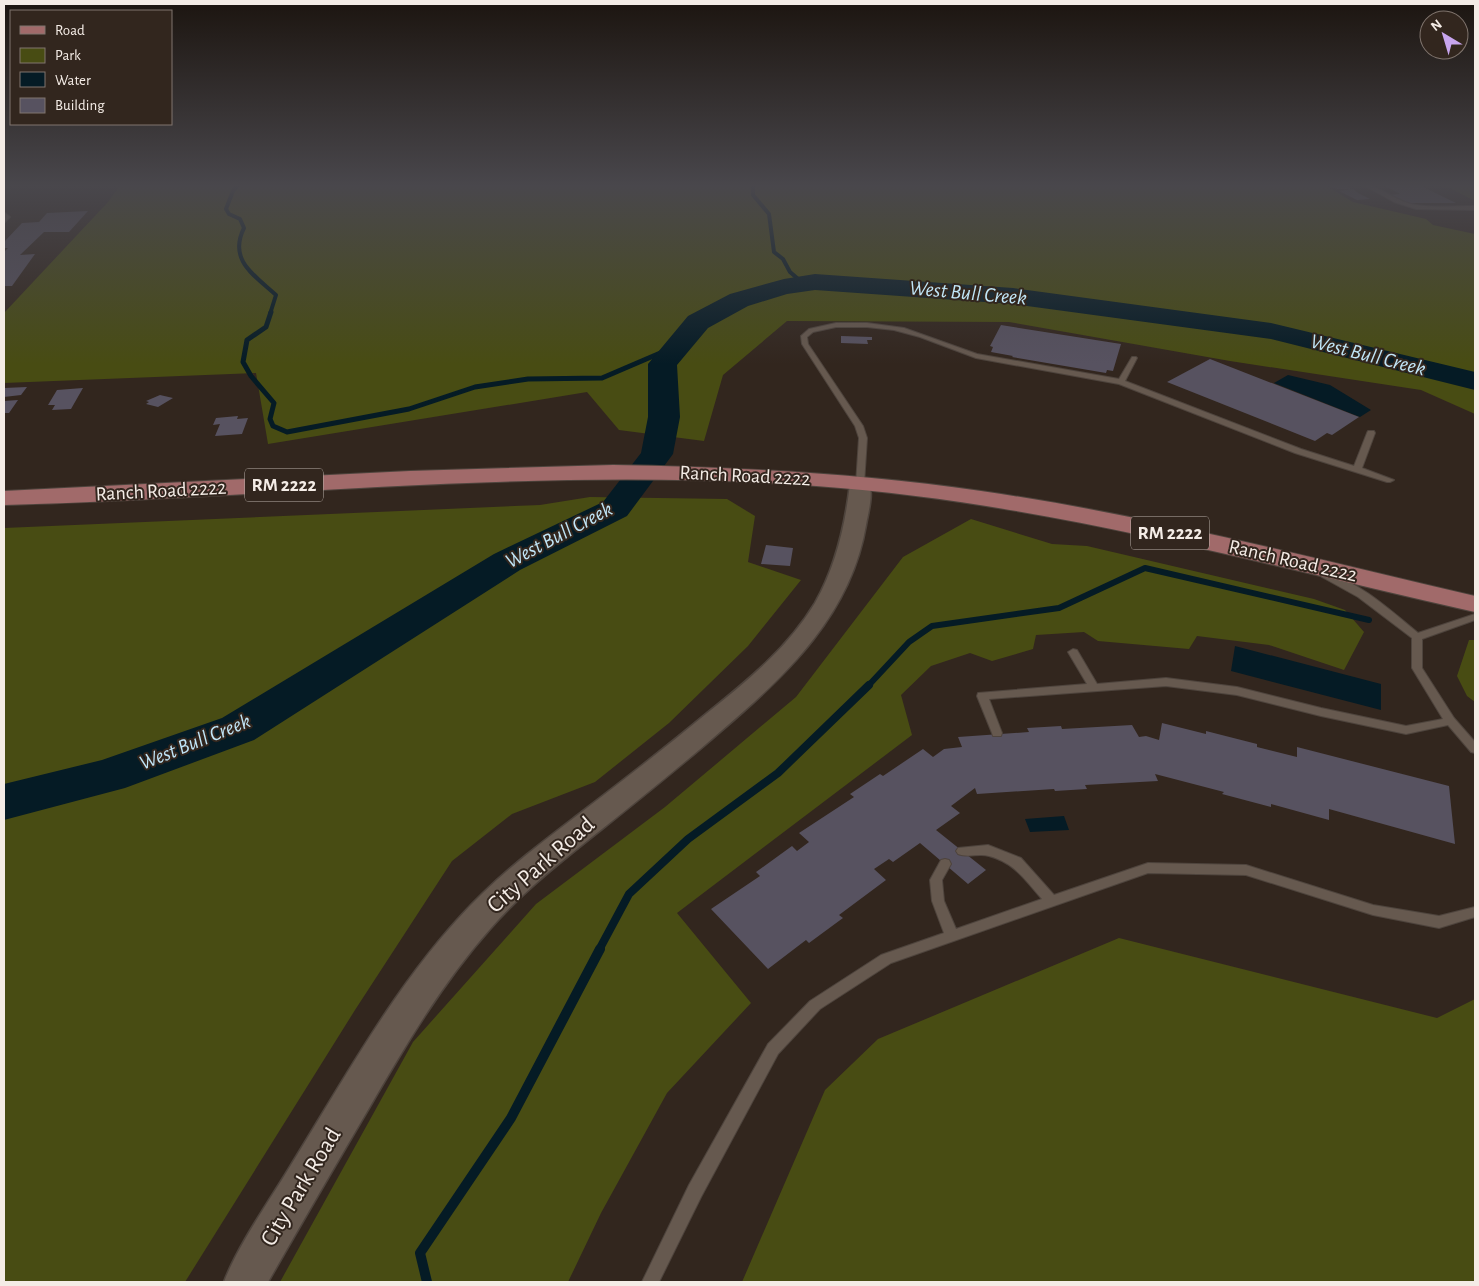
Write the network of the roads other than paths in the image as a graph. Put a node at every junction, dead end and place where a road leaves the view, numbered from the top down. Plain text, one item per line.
1 (1134, 358) dead end
2 (1121, 382) junction
3 (1371, 433) dead end
4 (1356, 470) junction
5 (1390, 480) dead end
6 (860, 484) junction
7 (4, 498) edge
8 (1293, 561) junction
9 (1475, 604) edge
10 (1475, 617) edge
11 (1417, 637) junction
12 (1073, 652) dead end
13 (1094, 688) junction
14 (1450, 721) junction
15 (997, 733) dead end
16 (1475, 749) edge
17 (962, 851) dead end
18 (945, 864) dead end
19 (1051, 901) junction
20 (1475, 912) edge
21 (952, 936) junction
22 (245, 1282) edge
23 (650, 1282) edge

1 - 2 lane
2 - 4 lane
2 - 6 lane
3 - 4 lane
4 - 5 lane
6 - 7 main road, Ranch Road 2222 / RM 2222
6 - 8 main road, Ranch Road 2222 / RM 2222
6 - 22 street, City Park Road
8 - 9 main road, Ranch Road 2222 / RM 2222
8 - 11 lane
10 - 11 lane
11 - 14 lane
12 - 13 lane
13 - 14 lane
13 - 15 lane
14 - 16 lane
17 - 19 lane
18 - 21 lane
19 - 20 lane
19 - 21 lane
21 - 23 lane

